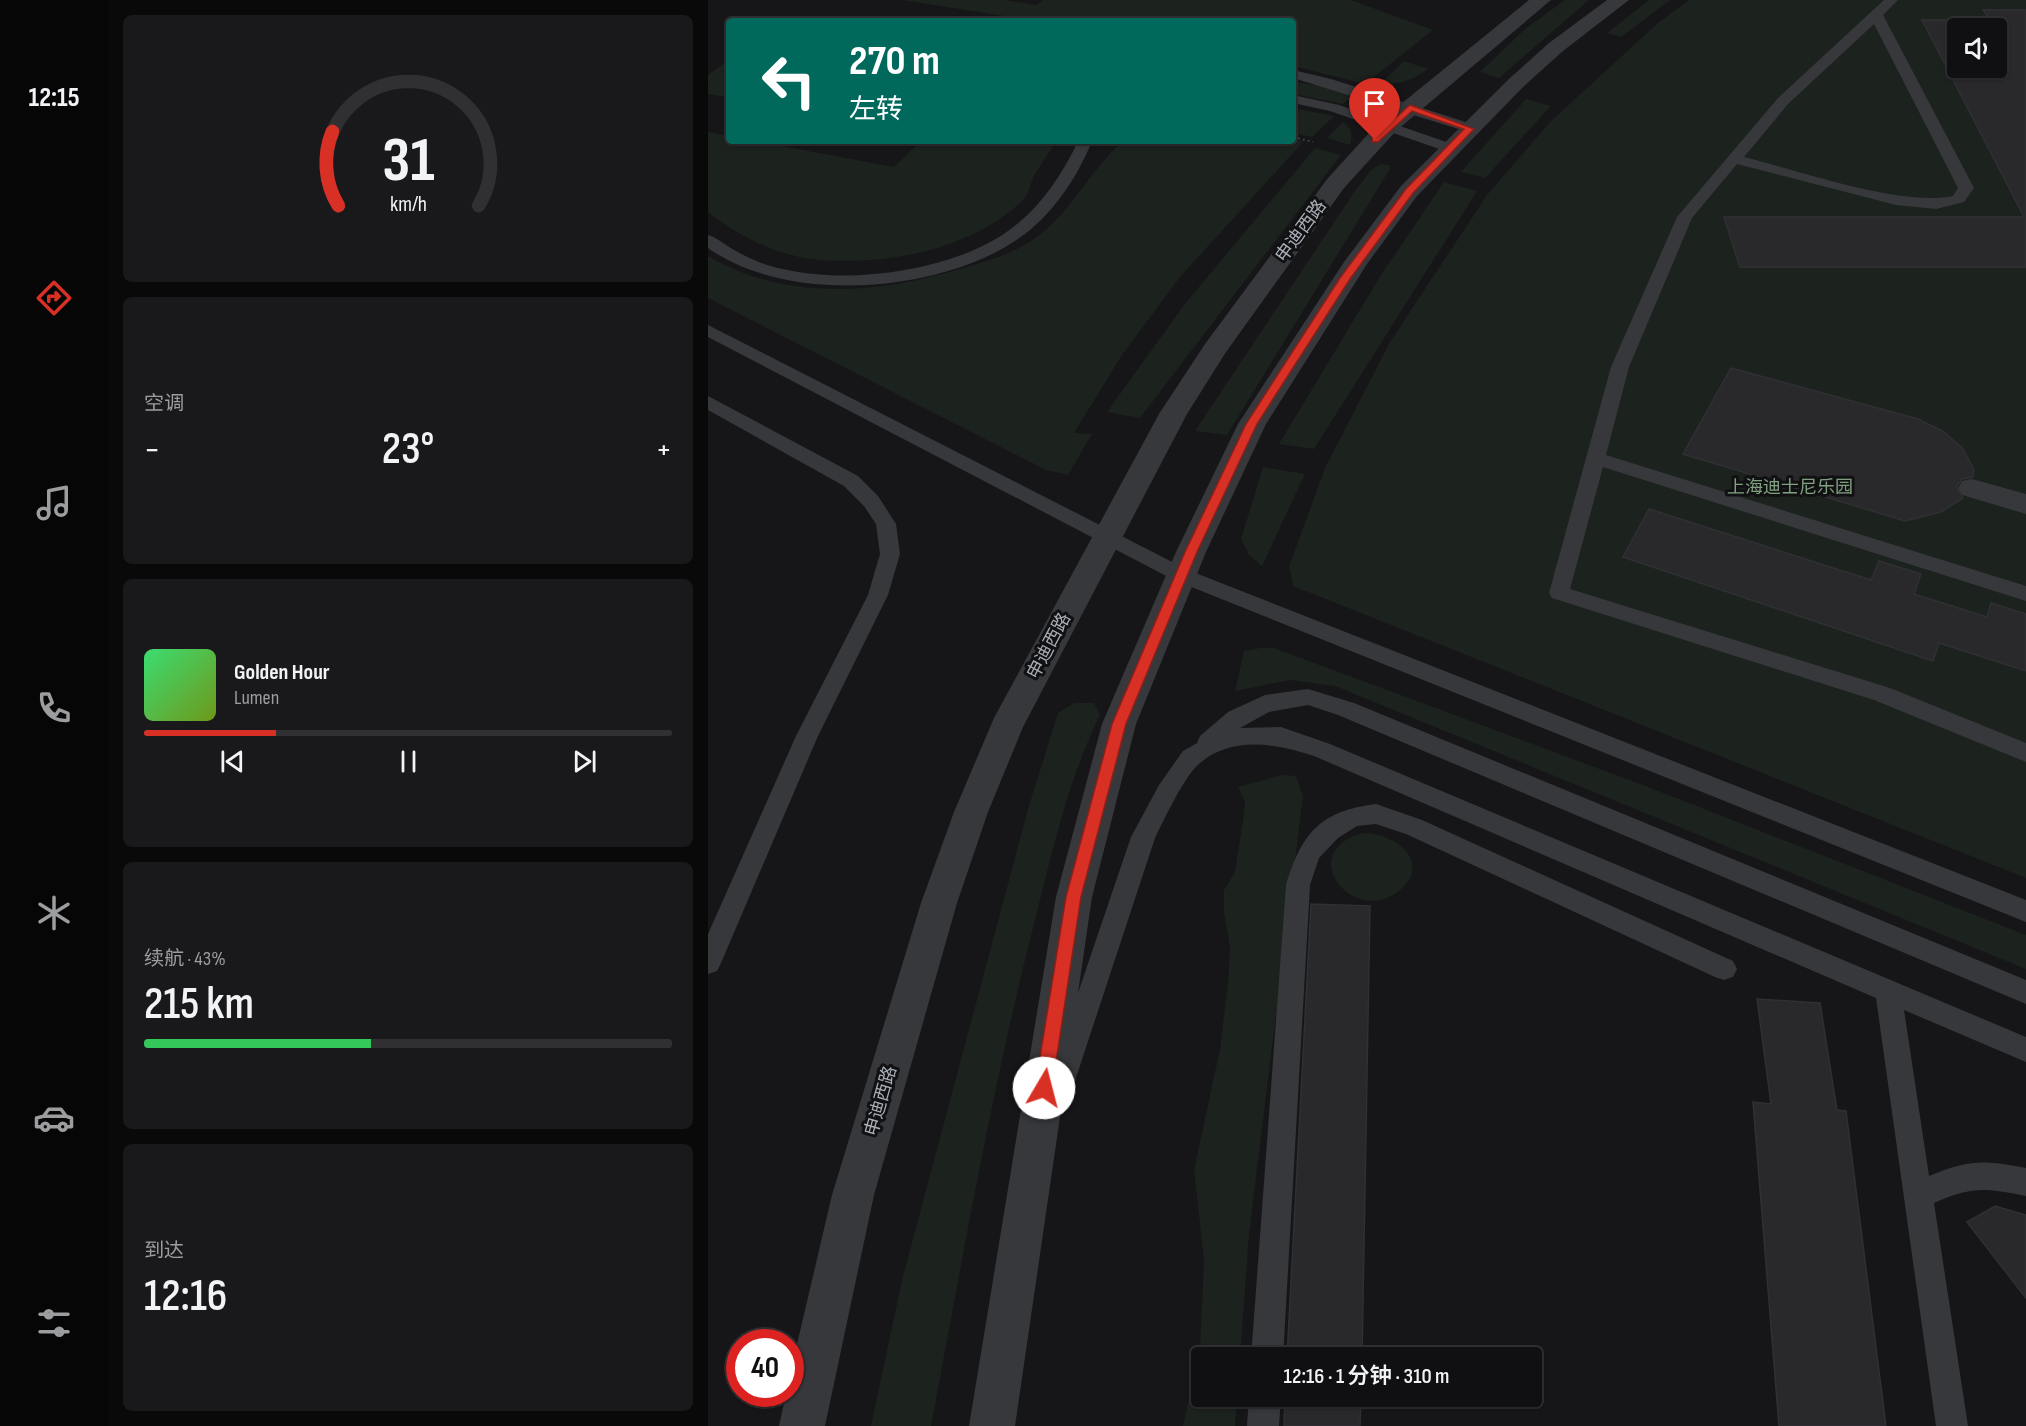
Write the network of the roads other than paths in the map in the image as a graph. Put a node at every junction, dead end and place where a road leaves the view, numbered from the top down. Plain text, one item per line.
1 (1541, 0) edge
2 (1619, 0) edge
3 (1892, 0) edge
4 (1876, 14) junction
5 (1296, 75) edge
6 (1296, 100) edge
7 (1410, 108) junction
8 (1388, 126) junction
9 (1470, 129) junction
10 (1084, 144) edge
11 (1097, 144) edge
12 (1450, 148) junction
13 (1078, 158) junction
14 (1734, 159) junction
15 (708, 240) edge
16 (708, 330) edge
17 (708, 402) edge
18 (1595, 458) junction
19 (1972, 488) dead end
20 (2026, 504) edge
21 (1106, 539) junction
22 (1181, 575) junction
23 (2026, 594) edge
24 (2026, 753) edge
25 (1191, 757) junction
26 (2026, 911) edge
27 (708, 963) edge
28 (1724, 969) dead end
29 (1888, 991) junction
30 (2026, 992) edge
31 (2026, 1050) edge
32 (1031, 1174) junction
33 (2026, 1182) edge
34 (1918, 1195) junction
35 (1268, 1347) edge
36 (1264, 1407) edge
37 (802, 1426) edge
38 (992, 1426) edge
39 (1263, 1426) edge
40 (1952, 1426) edge

1 - 7 street, 申迪西路
2 - 9 street
3 - 4 lane
4 - 14 lane
4 - 14 lane
5 - 7 lane
6 - 8 lane
7 - 8 street, 申迪西路
7 - 9 lane
8 - 12 lane
8 - 21 street, 申迪西路
9 - 12 street
10 - 13 lane
11 - 13 lane
12 - 22 street
13 - 15 lane
14 - 18 lane
16 - 21 lane
17 - 27 lane
18 - 23 lane
18 - 24 lane
19 - 20 street
21 - 22 lane
21 - 37 street, 申迪西路
22 - 26 lane
22 - 32 street
25 - 29 lane
25 - 30 lane
25 - 32 lane
28 - 35 lane
29 - 31 lane
29 - 34 lane
32 - 38 street
33 - 34 lane
34 - 40 lane
36 - 39 lane

